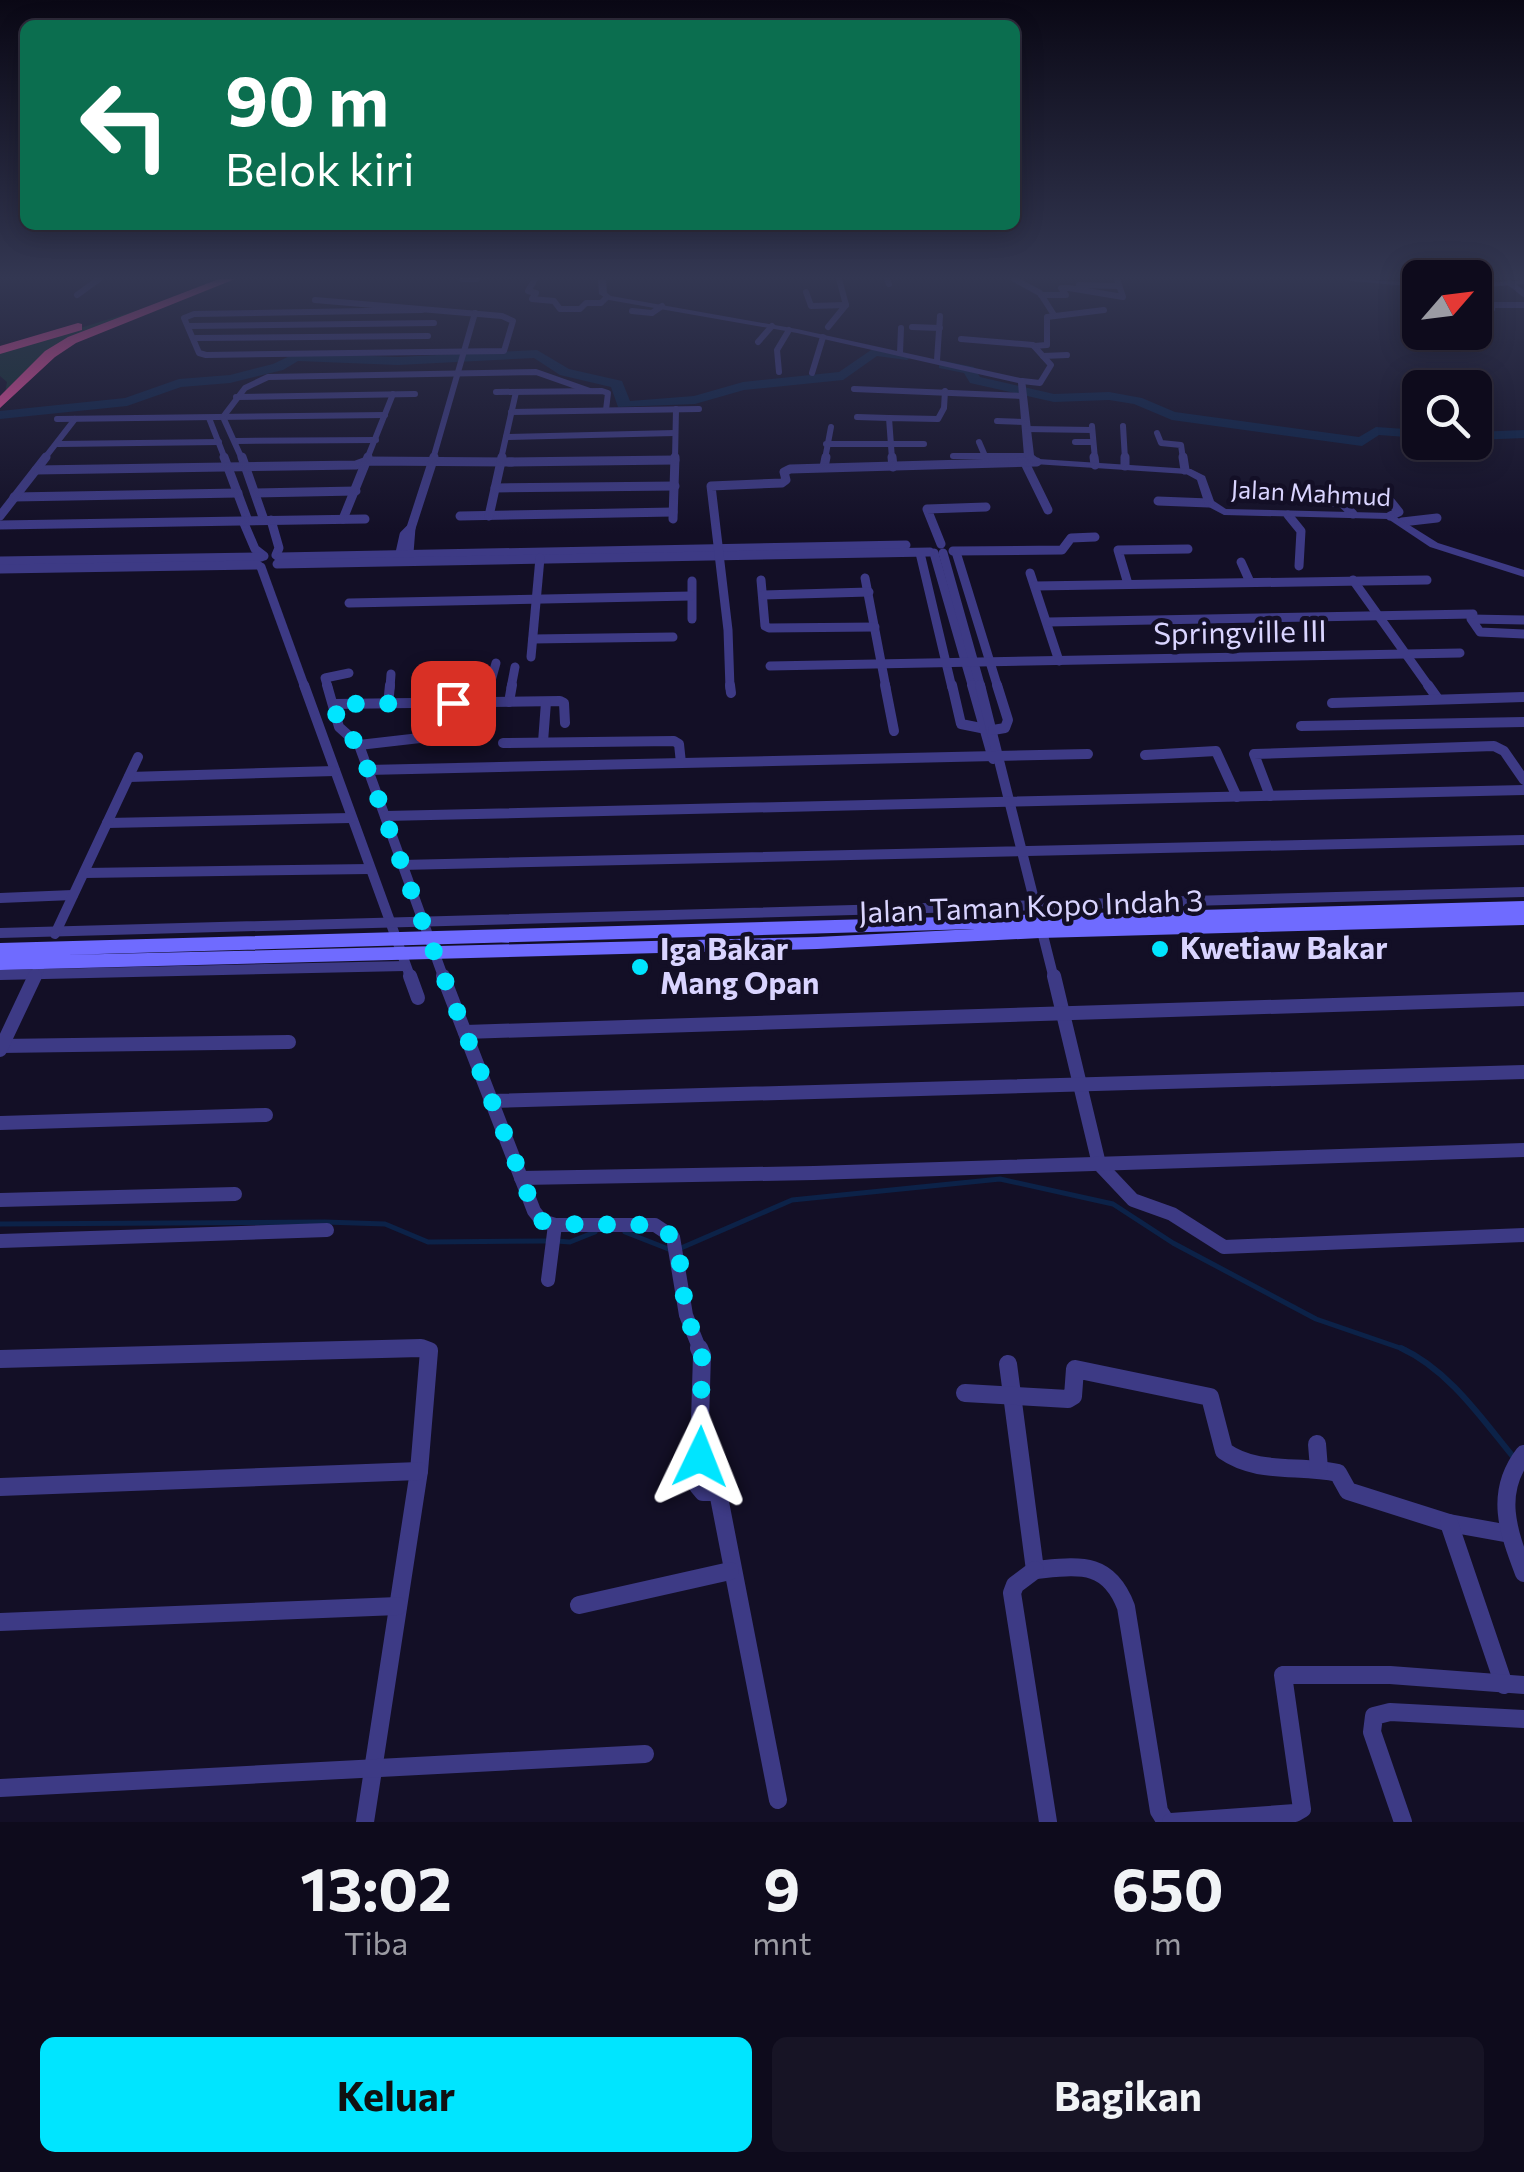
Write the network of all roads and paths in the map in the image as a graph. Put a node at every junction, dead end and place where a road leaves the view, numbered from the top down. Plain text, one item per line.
1 (41, 364) edge
2 (462, 364) edge
3 (778, 364) edge
4 (815, 364) edge
5 (943, 364) edge
6 (1051, 364) edge
7 (779, 372) dead end
8 (812, 372) dead end
9 (458, 374) junction
10 (0, 382) edge
11 (854, 389) dead end
12 (1023, 390) junction
13 (0, 391) edge
14 (590, 391) junction
15 (945, 391) junction
16 (496, 392) dead end
17 (516, 392) junction
18 (393, 394) junction
19 (414, 394) dead end
20 (236, 397) junction
21 (0, 404) edge
22 (676, 409) junction
23 (699, 409) dead end
24 (606, 410) junction
25 (512, 412) junction
26 (385, 415) junction
27 (857, 417) dead end
28 (209, 418) junction
29 (223, 418) junction
30 (889, 418) junction
31 (58, 419) dead end
32 (76, 419) junction
33 (996, 421) dead end
34 (1026, 426) junction
35 (1123, 426) dead end
36 (832, 427) dead end
37 (1157, 433) dead end
38 (675, 434) junction
39 (506, 436) junction
40 (376, 440) junction
41 (236, 441) junction
42 (891, 441) junction
43 (220, 442) junction
44 (979, 442) dead end
45 (1074, 442) dead end
46 (1093, 442) junction
47 (58, 444) junction
48 (826, 444) junction
49 (924, 444) dead end
50 (952, 456) dead end
51 (986, 456) junction
52 (675, 460) junction
53 (1030, 461) junction
54 (500, 462) junction
55 (430, 464) junction
56 (363, 465) junction
57 (1096, 465) junction
58 (1125, 466) junction
59 (229, 467) junction
60 (245, 467) junction
61 (824, 467) junction
62 (893, 467) junction
63 (36, 470) junction
64 (1185, 470) junction
65 (675, 486) junction
66 (496, 488) junction
67 (356, 491) junction
68 (254, 492) junction
69 (238, 493) junction
70 (14, 496) junction
71 (1158, 501) dead end
72 (1330, 502) dead end
73 (1391, 502) dead end
74 (1208, 503) junction
75 (986, 507) dead end
76 (1048, 510) dead end
77 (1353, 514) junction
78 (1288, 515) junction
79 (0, 516) edge
80 (460, 516) dead end
81 (488, 516) junction
82 (1390, 516) junction
83 (1438, 518) dead end
84 (365, 519) dead end
85 (268, 520) junction
86 (343, 520) junction
87 (245, 521) junction
88 (1402, 522) junction
89 (0, 525) edge
90 (1096, 537) dead end
91 (1188, 549) dead end
92 (937, 550) junction
93 (404, 552) junction
94 (543, 556) junction
95 (268, 560) junction
96 (0, 561) edge
97 (1241, 562) dead end
98 (1300, 566) dead end
99 (0, 569) edge
100 (1030, 573) dead end
101 (1524, 574) edge
102 (865, 578) dead end
103 (760, 580) dead end
104 (1353, 580) junction
105 (1426, 580) dead end
106 (692, 581) dead end
107 (1250, 582) junction
108 (1128, 584) junction
109 (1035, 586) junction
110 (869, 592) junction
111 (763, 595) junction
112 (691, 596) junction
113 (537, 599) junction
114 (349, 603) dead end
115 (1377, 614) junction
116 (1472, 614) dead end
117 (692, 619) dead end
118 (1524, 620) edge
119 (1048, 622) junction
120 (874, 627) junction
121 (1524, 634) edge
122 (673, 637) dead end
123 (534, 639) junction
124 (1460, 653) dead end
125 (1405, 654) junction
126 (531, 657) dead end
127 (1059, 661) junction
128 (949, 663) junction
129 (971, 663) junction
130 (992, 663) junction
131 (496, 664) dead end
132 (882, 665) junction
133 (770, 666) dead end
134 (515, 667) dead end
135 (349, 674) dead end
136 (390, 674) dead end
137 (730, 693) dead end
138 (1524, 697) edge
139 (1438, 699) junction
140 (486, 702) junction
141 (509, 702) junction
142 (546, 702) junction
143 (1332, 703) dead end
144 (334, 704) junction
145 (388, 705) junction
146 (1524, 722) edge
147 (565, 723) dead end
148 (1302, 726) dead end
149 (339, 727) junction
150 (981, 728) junction
151 (321, 730) junction
152 (993, 730) junction
153 (894, 731) dead end
154 (420, 738) dead end
155 (543, 742) junction
156 (503, 744) dead end
157 (359, 745) junction
158 (1088, 754) dead end
159 (1145, 755) dead end
160 (138, 757) dead end
161 (996, 759) junction
162 (681, 763) junction
163 (335, 770) junction
164 (367, 770) junction
165 (129, 777) junction
166 (1524, 780) edge
167 (1524, 790) edge
168 (1238, 796) junction
169 (1270, 796) junction
170 (1007, 801) junction
171 (384, 816) junction
172 (351, 818) junction
173 (107, 823) junction
174 (1524, 840) edge
175 (1019, 852) junction
176 (401, 865) junction
177 (370, 869) junction
178 (84, 873) junction
179 (1524, 892) edge
180 (73, 895) junction
181 (0, 898) edge
182 (1524, 907) edge
183 (1227, 908) junction
184 (1036, 919) junction
185 (1524, 920) edge
186 (0, 933) edge
187 (428, 938) junction
188 (397, 945) junction
189 (0, 950) edge
190 (43, 960) junction
191 (0, 963) edge
192 (0, 975) edge
193 (418, 998) dead end
194 (1524, 999) edge
195 (1063, 1015) junction
196 (464, 1032) junction
197 (290, 1042) dead end
198 (1, 1045) edge
199 (1524, 1072) edge
200 (1083, 1086) junction
201 (491, 1101) junction
202 (266, 1115) dead end
203 (0, 1122) edge
204 (1524, 1150) edge
205 (1098, 1164) junction
206 (521, 1178) junction
207 (236, 1194) dead end
208 (0, 1200) edge
209 (327, 1230) dead end
210 (554, 1235) junction
211 (1524, 1235) edge
212 (0, 1240) edge
213 (548, 1280) dead end
214 (0, 1359) edge
215 (1008, 1364) dead end
216 (965, 1393) dead end
217 (1012, 1395) junction
218 (1317, 1444) dead end
219 (1518, 1460) edge
220 (1319, 1469) junction
221 (419, 1472) junction
222 (0, 1487) edge
223 (1449, 1523) junction
224 (1510, 1534) junction
225 (1035, 1570) junction
226 (730, 1571) junction
227 (1524, 1573) edge
228 (578, 1605) dead end
229 (398, 1606) junction
230 (0, 1622) edge
231 (1514, 1685) edge
232 (1524, 1719) edge
233 (645, 1754) dead end
234 (372, 1770) junction
235 (0, 1788) edge
236 (778, 1800) dead end
237 (365, 1822) edge
238 (1048, 1822) edge
239 (1168, 1822) edge
240 (1403, 1822) edge

1 - 21 highway
2 - 9 street
3 - 7 street
4 - 8 street
5 - 12 street
6 - 12 street
9 - 14 street
9 - 20 street
9 - 55 street
10 - 13 highway
11 - 15 street
12 - 15 street
12 - 34 street
14 - 17 street
14 - 24 street
15 - 30 street
16 - 17 street
17 - 25 street
18 - 19 street
18 - 20 street
18 - 26 street
20 - 29 street
22 - 23 street
22 - 24 street
22 - 38 street
24 - 25 street
25 - 39 street
26 - 29 street
26 - 40 street
27 - 30 street
28 - 29 street
28 - 32 street
28 - 43 street
29 - 41 street
30 - 42 street
31 - 32 street
32 - 47 street
33 - 34 street
34 - 46 street
34 - 53 street
35 - 58 street
36 - 48 street
37 - 64 street
38 - 39 street
38 - 52 street
39 - 54 street
40 - 41 street
40 - 56 street
41 - 60 street
42 - 48 street
42 - 49 street
42 - 62 street
43 - 47 street
43 - 59 street
44 - 51 street
45 - 46 street
46 - 57 street
47 - 63 street
48 - 61 street
50 - 51 street
51 - 53 street
52 - 54 street
52 - 65 street
53 - 57 street
53 - 62 street
53 - 76 street
54 - 55 street
54 - 66 street
55 - 56 street
55 - 93 street
56 - 60 street
56 - 67 street
57 - 58 street
58 - 64 street
59 - 60 street
59 - 63 street
59 - 69 street
60 - 68 street
61 - 62 street
61 - 137 street
63 - 70 street
64 - 74 street, Jalan Mahmud
65 - 66 street
65 - 81 street
66 - 81 street
67 - 68 street
67 - 86 street
68 - 85 street
69 - 70 street
69 - 87 street
70 - 79 street
71 - 74 street
72 - 77 street
73 - 82 street
74 - 78 street, Jalan Mahmud
75 - 92 street
77 - 78 street, Jalan Mahmud
77 - 82 street, Jalan Mahmud
78 - 98 street
80 - 81 street
82 - 88 street, Jalan Mahmud
83 - 88 street
84 - 86 street
85 - 86 street
85 - 87 street
85 - 95 street
87 - 89 street
87 - 95 street
88 - 101 street, Jalan Mahmud
90 - 92 street
91 - 108 street
92 - 94 street
92 - 128 street
92 - 129 street
92 - 130 street
93 - 94 street
93 - 95 street
94 - 95 street
94 - 113 street
95 - 96 street
95 - 99 street
95 - 151 street
97 - 107 street
100 - 109 street
102 - 110 street
103 - 111 street
104 - 105 street
104 - 107 street
104 - 115 street
106 - 112 street
107 - 108 street
108 - 109 street
109 - 119 street
110 - 111 street
110 - 120 street
111 - 120 street
112 - 113 street
112 - 117 street
113 - 114 street
113 - 123 street
115 - 116 street
115 - 119 street
115 - 125 street
118 - 121 street
119 - 127 street
120 - 132 street
122 - 123 street
123 - 126 street
124 - 125 street, Springville III
125 - 127 street, Springville III
125 - 139 street
127 - 130 street, Springville III
128 - 129 street, Springville III
128 - 132 street, Springville III
128 - 150 street
129 - 130 street, Springville III
129 - 150 street
129 - 152 street
130 - 152 street
131 - 140 street
132 - 133 street, Springville III
132 - 153 street
134 - 141 street
135 - 144 street
136 - 145 street
138 - 139 street
139 - 143 street
140 - 141 street
140 - 145 street
141 - 142 street
142 - 147 street
142 - 155 street
144 - 145 street
144 - 149 street
146 - 148 street
149 - 151 street
149 - 157 street
150 - 161 street
151 - 163 street
152 - 161 street
154 - 157 street
155 - 156 street
155 - 162 street
157 - 164 street
158 - 161 street
159 - 168 street
160 - 165 street
161 - 162 street
161 - 170 street
162 - 164 street
163 - 165 street
163 - 172 street
164 - 171 street
165 - 173 street
166 - 169 street
167 - 169 street
168 - 169 street
168 - 170 street
170 - 171 street
170 - 175 street
171 - 176 street
172 - 173 street
172 - 177 street
173 - 178 street
174 - 175 street
175 - 176 street
175 - 184 street
176 - 187 street
177 - 178 street
177 - 188 street
178 - 180 street
179 - 183 street
180 - 181 street
180 - 190 street
182 - 183 main road, Jalan Taman Kopo Indah 3
183 - 184 main road, Jalan Taman Kopo Indah 3
184 - 185 main road, Jalan Taman Kopo Indah 3
184 - 187 main road, Jalan Taman Kopo Indah 3
184 - 187 main road, Jalan Taman Kopo Indah 3
184 - 195 street
186 - 190 street
187 - 188 main road, Jalan Taman Kopo Indah 3
187 - 188 street
187 - 196 street
188 - 190 main road, Jalan Taman Kopo Indah 3
188 - 190 street
188 - 193 street
189 - 190 main road, Jalan Taman Kopo Indah 3
190 - 191 main road, Jalan Taman Kopo Indah 3
190 - 192 street
190 - 198 street
194 - 195 street
195 - 196 street
195 - 200 street
196 - 201 street
197 - 198 street
199 - 200 street
200 - 201 street
200 - 205 street
201 - 206 street
202 - 203 street
204 - 205 street
205 - 206 street
205 - 211 street
206 - 210 street
207 - 208 street
209 - 212 street
210 - 213 street
210 - 226 street
214 - 221 street
215 - 217 street
216 - 217 street
217 - 220 street
217 - 225 street
218 - 220 street
219 - 224 street
220 - 223 street
221 - 222 street
221 - 229 street
223 - 224 street
223 - 231 street
224 - 227 street
225 - 238 street
225 - 239 street
226 - 228 street
226 - 236 street
229 - 230 street
229 - 234 street
231 - 239 street
232 - 240 street
233 - 234 street
234 - 235 street
234 - 237 street

